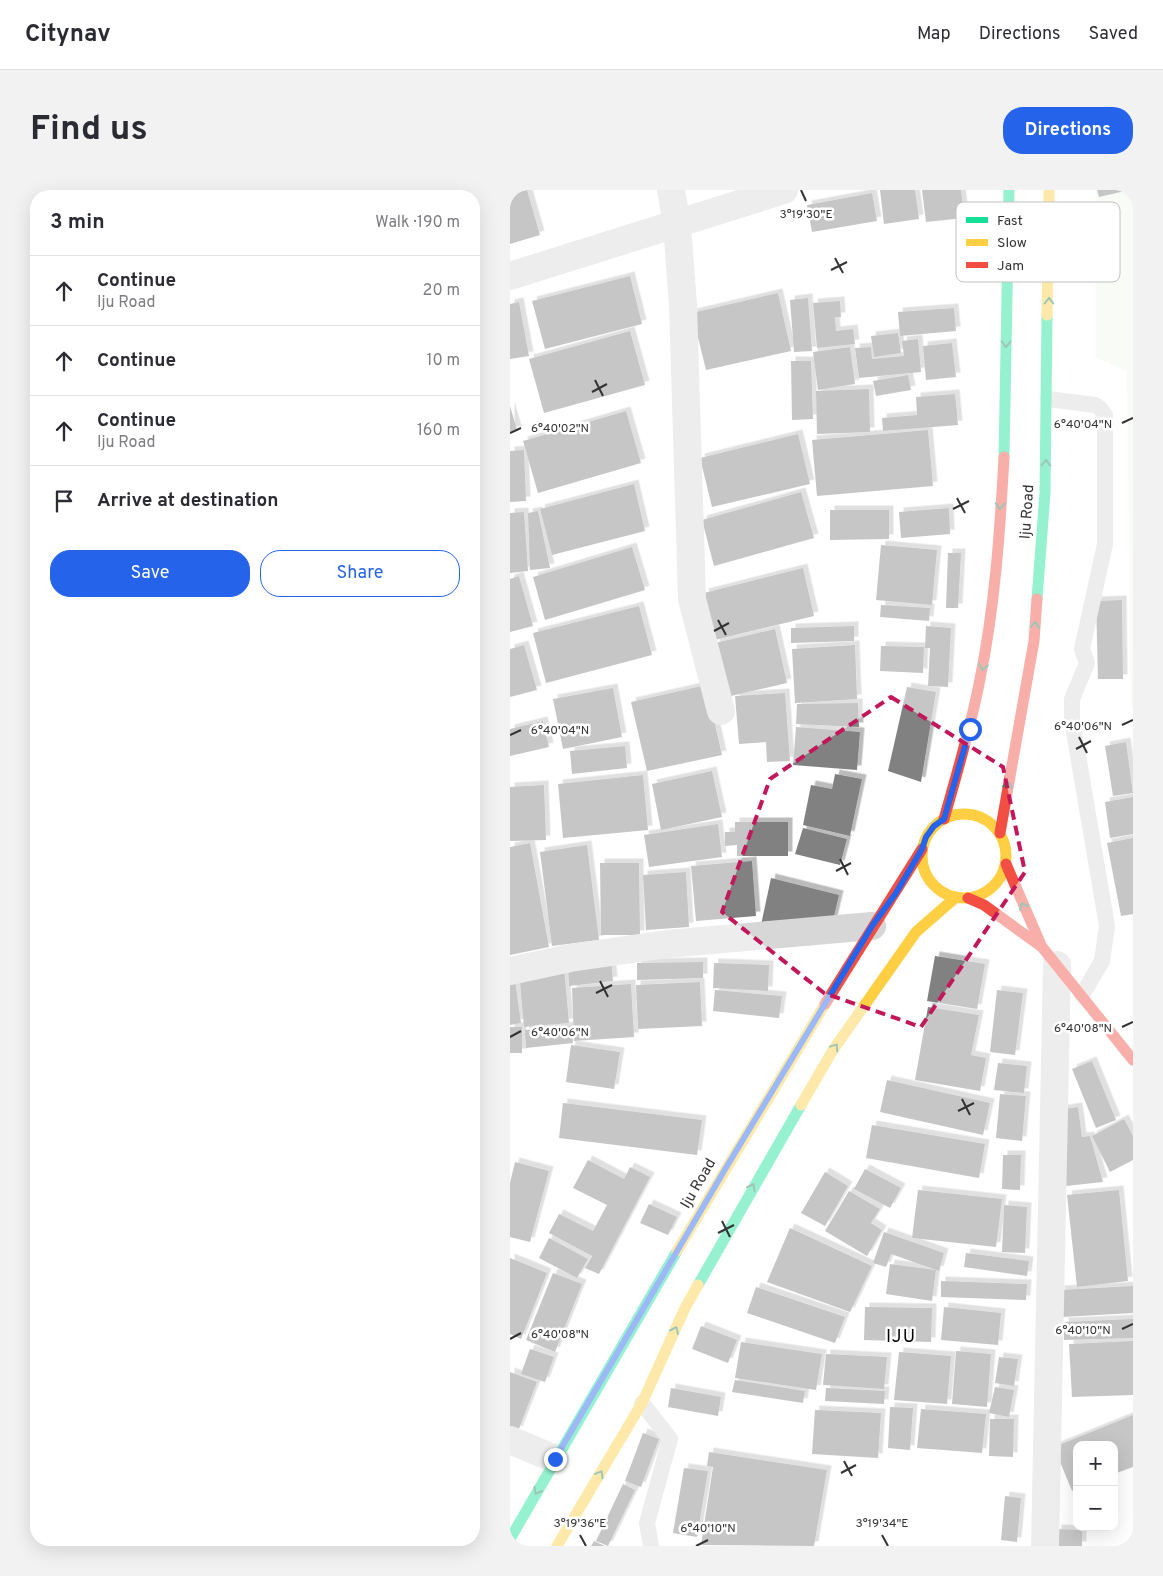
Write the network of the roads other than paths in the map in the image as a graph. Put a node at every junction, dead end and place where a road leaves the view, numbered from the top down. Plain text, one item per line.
1 (671, 190) edge
2 (784, 190) edge
3 (677, 225) junction
4 (510, 276) edge
5 (1007, 282) edge
6 (1049, 282) edge
7 (1048, 399) junction
8 (721, 711) dead end
9 (944, 819) junction
10 (1000, 833) junction
11 (922, 849) junction
12 (1006, 864) junction
13 (956, 897) junction
14 (968, 898) junction
15 (872, 926) junction
16 (1050, 956) junction
17 (510, 971) edge
18 (1082, 995) junction
19 (1133, 1060) edge
20 (642, 1403) junction
21 (510, 1440) edge
22 (555, 1459) junction
23 (510, 1539) edge
24 (557, 1546) edge
25 (651, 1546) edge
26 (1045, 1546) edge

1 - 3 street
2 - 3 street
3 - 4 street
3 - 8 street
5 -> 9 main road, Iju Road
7 -> 6 main road, Iju Road
10 -> 7 main road, Iju Road
7 - 18 lane
9 - 10 main road
9 - 11 main road
10 - 12 main road
11 - 13 main road
11 - 15 main road, Iju Road
12 - 14 main road
16 -> 12 main road
13 - 14 main road
20 -> 13 main road
14 - 16 main road
15 - 17 street
15 - 22 main road, Iju Road
16 - 18 main road
16 - 26 street
18 - 19 main road
24 -> 20 main road
20 - 25 lane
21 - 22 street
22 -> 23 main road, Iju Road

